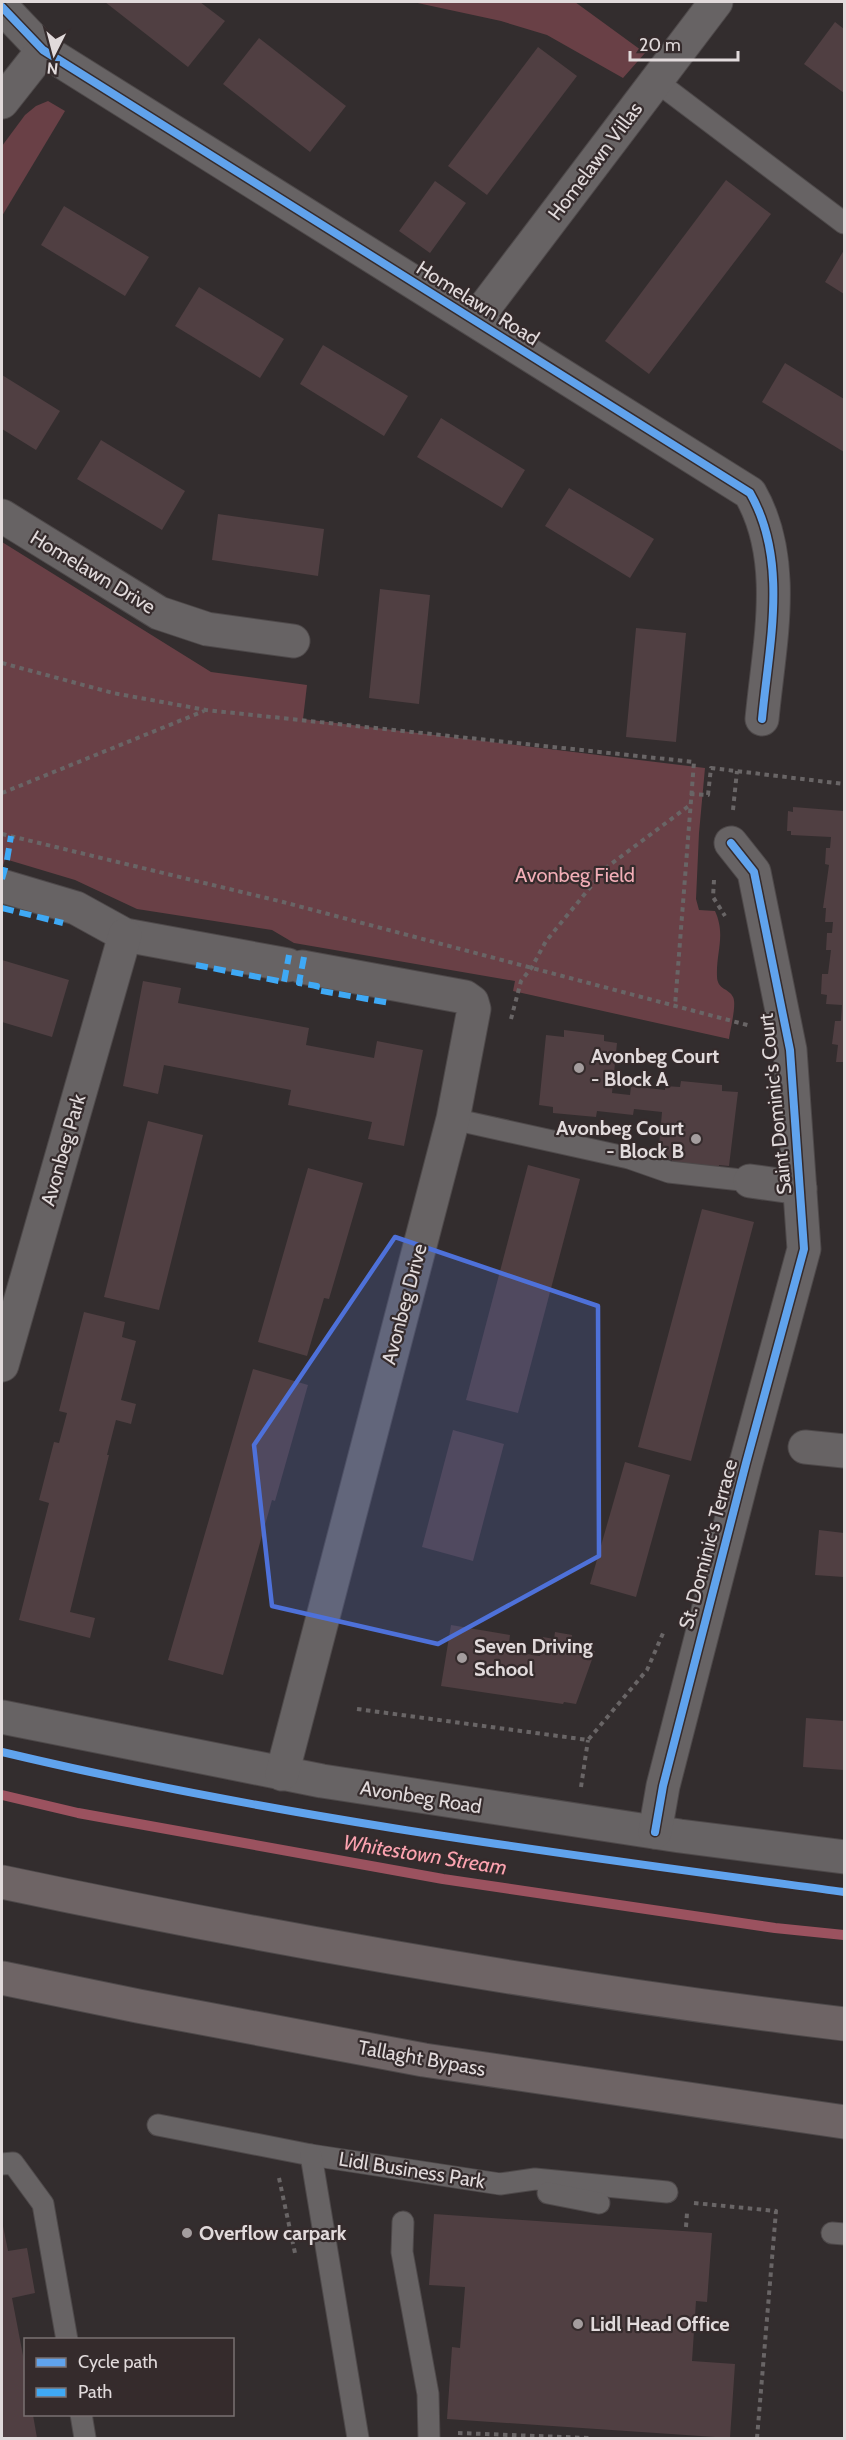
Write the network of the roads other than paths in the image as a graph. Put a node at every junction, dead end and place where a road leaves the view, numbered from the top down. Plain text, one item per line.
1 (716, 2) edge
2 (2, 7) edge
3 (43, 50) junction
4 (656, 81) junction
5 (2, 102) edge
6 (844, 223) edge
7 (475, 320) junction
8 (2, 516) edge
9 (293, 641) dead end
10 (762, 719) dead end
11 (732, 828) road end
12 (2, 886) edge
13 (125, 935) junction
14 (453, 1119) junction
15 (756, 1182) joint
16 (800, 1188) junction
17 (801, 1265) joint
18 (2, 1365) edge
19 (805, 1447) dead end
20 (844, 1451) edge
21 (2, 1717) edge
22 (282, 1774) junction
23 (654, 1832) junction
24 (844, 1857) edge
25 (2, 1882) edge
26 (2, 1978) edge
27 (844, 2024) edge
28 (844, 2122) edge
29 (158, 2125) dead end
30 (311, 2155) junction
31 (2, 2164) edge
32 (500, 2184) junction
33 (667, 2192) dead end
34 (599, 2203) dead end
35 (402, 2222) dead end
36 (67, 2338) edge
37 (81, 2416) edge
38 (85, 2439) edge
39 (358, 2439) edge
40 (429, 2439) edge

1 - 4 street, Homelawn Villas
2 - 3 street, Homelawn Road
3 - 5 street
3 - 7 street, Homelawn Road
4 - 6 lane
4 - 7 street, Homelawn Villas
7 - 10 street, Homelawn Road
8 - 9 street, Homelawn Drive
11 - 16 street, Saint Dominic's Court
12 - 13 street
13 - 14 street, Avonbeg Drive
13 - 18 street, Avonbeg Park
14 - 15 lane
14 - 22 street, Avonbeg Drive
15 - 16 street
16 - 17 street, Saint Dominic's Court
17 - 23 street, St. Dominic's Terrace
19 - 20 street
21 - 22 street, Avonbeg Road
22 - 23 street, Avonbeg Road
23 - 24 street, Avonbeg Road
25 - 27 main road
26 - 28 main road, Tallaght Bypass
29 - 30 lane, Lidl Business Park
30 - 32 lane, Lidl Business Park
30 - 39 lane
31 - 36 lane
32 - 33 lane, Lidl Business Park
32 - 34 lane
35 - 40 lane
37 - 38 lane

